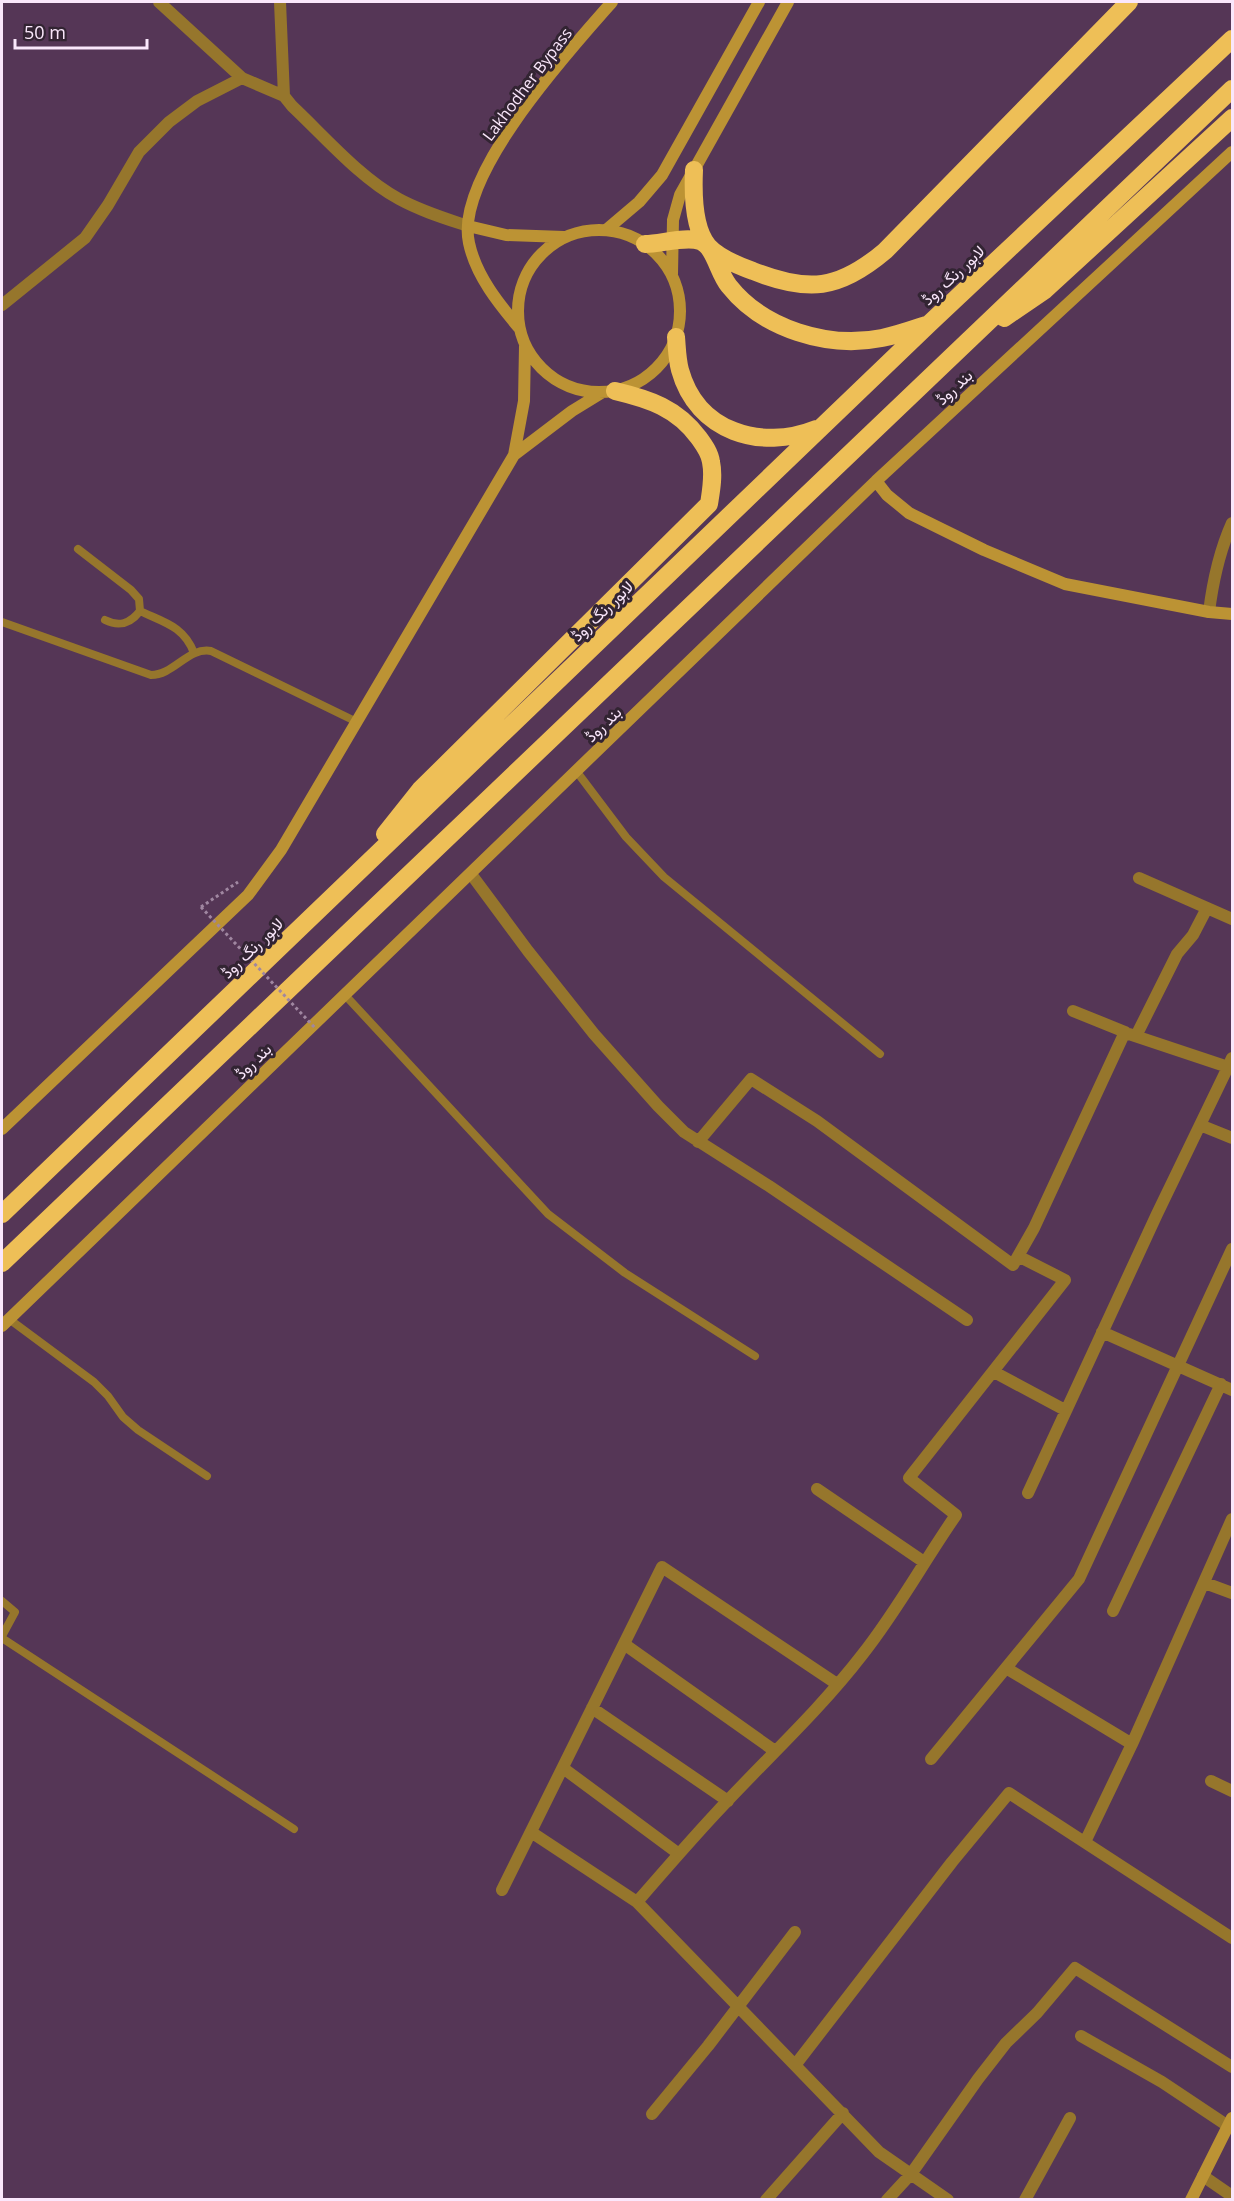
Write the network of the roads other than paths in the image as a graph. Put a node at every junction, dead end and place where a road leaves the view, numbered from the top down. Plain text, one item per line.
1 (159, 2) edge
2 (280, 2) edge
3 (612, 2) edge
4 (759, 2) edge
5 (788, 2) edge
6 (1129, 2) edge
7 (1233, 39) edge
8 (247, 80) junction
9 (1233, 89) edge
10 (288, 101) junction
11 (1233, 118) edge
12 (1233, 152) edge
13 (694, 170) junction
14 (468, 226) junction
15 (606, 230) junction
16 (566, 237) junction
17 (672, 242) junction
18 (645, 244) junction
19 (709, 246) junction
20 (672, 275) junction
21 (2, 305) edge
22 (930, 323) junction
23 (520, 329) junction
24 (676, 337) junction
25 (964, 343) junction
26 (525, 346) junction
27 (609, 392) junction
28 (830, 420) junction
29 (514, 455) junction
30 (876, 481) junction
31 (1233, 523) edge
32 (78, 549) dead end
33 (140, 611) junction
34 (1209, 612) junction
35 (1233, 614) edge
36 (105, 620) dead end
37 (2, 622) edge
38 (194, 653) junction
39 (357, 722) junction
40 (577, 772) junction
41 (471, 874) junction
42 (1139, 878) dead end
43 (343, 887) junction
44 (1207, 908) junction
45 (1233, 919) edge
46 (345, 995) junction
47 (1072, 1011) dead end
48 (1130, 1034) junction
49 (880, 1054) dead end
50 (1230, 1063) edge
51 (1200, 1125) junction
52 (2, 1129) edge
53 (1233, 1138) edge
54 (698, 1142) junction
55 (2, 1214) edge
56 (1233, 1249) edge
57 (1018, 1256) junction
58 (2, 1263) edge
59 (966, 1320) dead end
60 (5, 1322) edge
61 (1102, 1332) junction
62 (755, 1356) dead end
63 (1179, 1366) junction
64 (994, 1372) junction
65 (1227, 1387) edge
66 (1065, 1410) junction
67 (207, 1476) dead end
68 (817, 1489) dead end
69 (1028, 1492) dead end
70 (1233, 1519) edge
71 (924, 1562) junction
72 (1205, 1583) junction
73 (1233, 1593) edge
74 (2, 1601) edge
75 (1113, 1611) dead end
76 (2, 1637) edge
77 (624, 1644) junction
78 (1006, 1668) junction
79 (837, 1684) junction
80 (592, 1708) junction
81 (1132, 1744) junction
82 (775, 1751) junction
83 (931, 1759) dead end
84 (562, 1768) junction
85 (1211, 1781) dead end
86 (1233, 1791) edge
87 (728, 1801) junction
88 (294, 1829) dead end
89 (531, 1832) junction
90 (1085, 1842) junction
91 (679, 1854) junction
92 (502, 1890) dead end
93 (637, 1902) junction
94 (795, 1932) dead end
95 (1233, 1938) edge
96 (738, 2005) junction
97 (1081, 2036) dead end
98 (796, 2064) junction
99 (1233, 2067) edge
100 (843, 2113) junction
101 (652, 2114) dead end
102 (1070, 2118) dead end
103 (1230, 2122) edge
104 (911, 2174) junction
105 (1203, 2176) junction
106 (1233, 2196) edge
107 (766, 2199) edge
108 (887, 2199) edge
109 (948, 2199) edge
110 (1025, 2199) edge
111 (1191, 2199) edge

1 - 8 street
2 - 10 street
3 - 14 main road, Lakhodher Bypass
4 - 15 main road
5 - 13 main road
6 - 19 highway
7 - 22 highway, لاہور رنگ روڈ
8 - 10 street
8 - 21 street
9 - 25 highway
10 - 14 street
11 - 25 highway
12 - 30 main road, بند روڈ
13 - 17 main road
13 - 19 highway
14 - 16 main road
14 - 23 main road
15 - 16 main road
15 - 18 main road
16 - 23 main road
17 - 18 highway
17 - 19 highway
17 - 20 main road
18 - 20 main road
19 - 22 highway
20 - 24 main road
22 - 28 highway, لاہور رنگ روڈ
23 - 26 main road
24 - 27 main road
24 - 28 highway
25 - 58 highway
26 - 27 main road
26 - 29 main road
27 - 29 main road
27 - 43 highway
28 - 43 highway, لاہور رنگ روڈ
29 - 39 main road
30 - 34 main road
30 - 40 main road, بند روڈ
31 - 34 street
32 - 33 lane
33 - 36 lane
33 - 38 lane
34 - 35 main road
37 - 38 lane
38 - 39 lane
39 - 52 main road
40 - 41 main road, بند روڈ
40 - 49 lane
41 - 46 main road, بند روڈ
41 - 54 street
42 - 44 street
43 - 55 highway, لاہور رنگ روڈ
44 - 45 street
44 - 48 street
46 - 60 main road, بند روڈ
46 - 62 lane
47 - 48 street
48 - 50 street
48 - 57 street
50 - 51 street
51 - 53 street
51 - 61 street
54 - 57 street
54 - 59 street
56 - 63 street
57 - 64 street
60 - 67 lane
61 - 63 street
61 - 66 street
63 - 65 street
63 - 78 street
64 - 66 street
64 - 71 street
65 - 75 street
66 - 69 street
68 - 71 street
70 - 72 street
71 - 79 street
72 - 73 street
72 - 81 street
74 - 76 lane
76 - 88 lane
77 - 79 street
77 - 80 street
77 - 82 street
78 - 81 street
78 - 83 street
79 - 82 street
80 - 84 street
80 - 87 street
81 - 90 street
82 - 87 street
84 - 89 street
84 - 91 street
85 - 86 street
87 - 91 street
89 - 92 street
89 - 93 street
90 - 95 street
90 - 98 street
91 - 93 street
93 - 96 street
94 - 96 street
96 - 98 street
96 - 101 street
97 - 103 street
98 - 100 street
99 - 104 street
100 - 104 street
100 - 107 street
102 - 110 street
103 - 105 main road
104 - 108 street
104 - 109 street
105 - 106 street
105 - 111 main road

